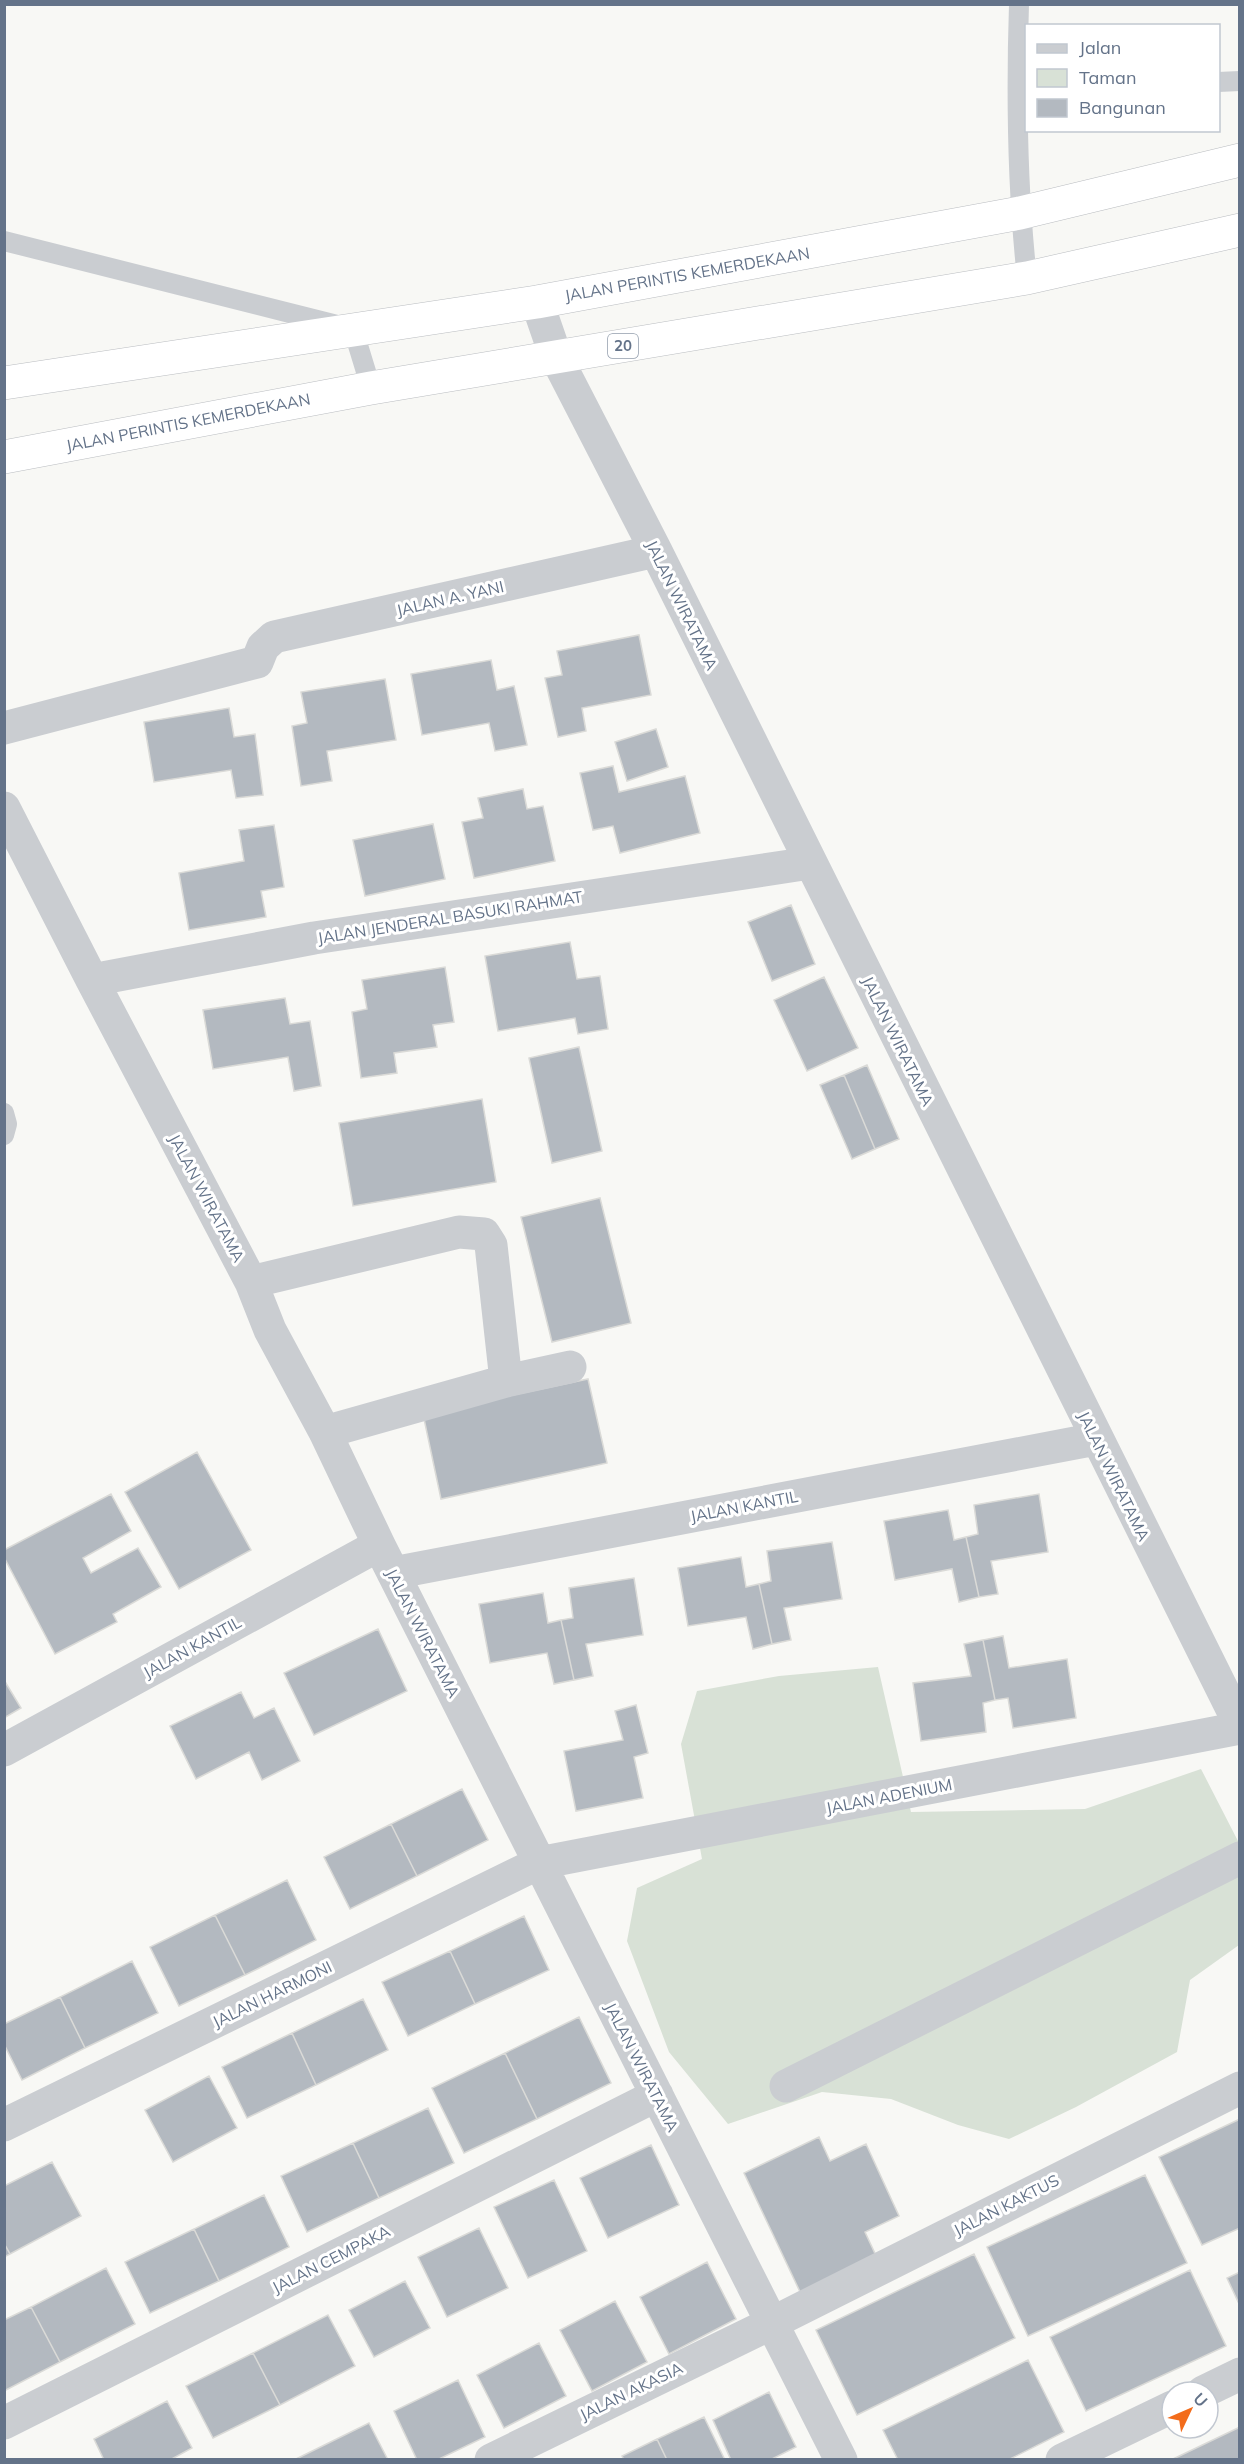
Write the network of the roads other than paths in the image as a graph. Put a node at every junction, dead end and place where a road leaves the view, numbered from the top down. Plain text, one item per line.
1 (1019, 4) edge
2 (1239, 81) edge
3 (1220, 82) edge
4 (1021, 90) edge
5 (1239, 160) edge
6 (1020, 213) junction
7 (1239, 230) edge
8 (4, 241) edge
9 (1027, 278) junction
10 (537, 302) junction
11 (353, 329) junction
12 (556, 357) junction
13 (4, 383) edge
14 (370, 388) junction
15 (4, 457) edge
16 (656, 551) junction
17 (4, 728) edge
18 (4, 808) edge
19 (810, 862) junction
20 (92, 980) junction
21 (4, 1113) edge
22 (4, 1135) edge
23 (251, 1282) junction
24 (570, 1367) dead end
25 (506, 1382) junction
26 (325, 1432) junction
27 (1096, 1439) junction
28 (386, 1559) junction
29 (1239, 1727) edge
30 (4, 1750) edge
31 (1239, 1858) edge
32 (539, 1863) junction
33 (786, 2086) dead end
34 (1239, 2088) edge
35 (657, 2096) junction
36 (4, 2125) edge
37 (772, 2323) junction
38 (1239, 2374) edge
39 (1220, 2384) edge
40 (1160, 2413) edge
41 (4, 2423) edge
42 (491, 2460) edge
43 (841, 2460) edge
44 (1062, 2460) edge

1 - 4 lane
2 - 3 lane
4 - 6 lane
5 - 6 highway, JALAN PERINTIS KEMERDEKAAN
6 - 9 lane
6 - 10 highway, JALAN PERINTIS KEMERDEKAAN
7 - 9 highway, JALAN PERINTIS KEMERDEKAAN / 20
8 - 11 lane
9 - 12 highway, JALAN PERINTIS KEMERDEKAAN / 20
10 - 11 highway, JALAN PERINTIS KEMERDEKAAN
10 - 12 street, JALAN WIRATAMA
11 - 13 highway, JALAN PERINTIS KEMERDEKAAN
11 - 14 lane
12 - 14 highway, JALAN PERINTIS KEMERDEKAAN / 20
12 - 16 street, JALAN WIRATAMA
14 - 15 highway, JALAN PERINTIS KEMERDEKAAN / 20
16 - 17 street, JALAN A. YANI
16 - 19 street, JALAN WIRATAMA
18 - 20 street, JALAN WIRATAMA
19 - 20 street, JALAN JENDERAL BASUKI RAHMAT
19 - 27 street, JALAN WIRATAMA
20 - 23 street, JALAN WIRATAMA
21 - 22 lane
23 - 25 street
23 - 26 street, JALAN WIRATAMA
24 - 25 street
25 - 26 street
26 - 28 street, JALAN WIRATAMA
27 - 28 street, JALAN KANTIL
27 - 29 street, JALAN WIRATAMA
28 - 30 street, JALAN KANTIL
28 - 32 street, JALAN WIRATAMA
29 - 32 street, JALAN ADENIUM
31 - 33 street
32 - 35 street, JALAN WIRATAMA
32 - 36 street, JALAN HARMONI
34 - 37 street, JALAN KAKTUS
35 - 37 street, JALAN WIRATAMA
35 - 41 street, JALAN CEMPAKA
37 - 42 street, JALAN AKASIA
37 - 43 street, JALAN WIRATAMA
38 - 39 street
40 - 44 street

